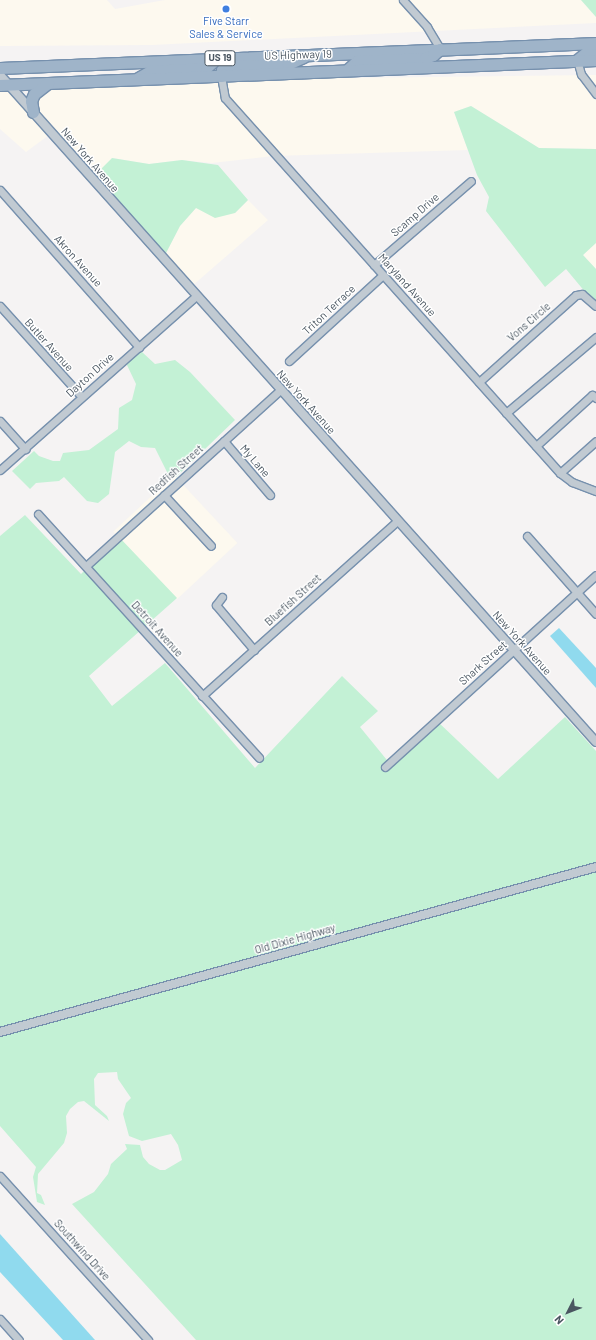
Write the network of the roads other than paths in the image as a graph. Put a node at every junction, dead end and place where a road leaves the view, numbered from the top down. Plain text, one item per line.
1 (403, 0) edge
2 (596, 43) edge
3 (440, 49) junction
4 (596, 50) edge
5 (312, 54) junction
6 (217, 58) junction
7 (577, 60) junction
8 (596, 60) edge
9 (462, 65) junction
10 (0, 68) edge
11 (347, 70) junction
12 (0, 75) edge
13 (221, 76) junction
14 (136, 79) junction
15 (48, 83) junction
16 (4, 84) edge
17 (596, 94) edge
18 (33, 112) junction
19 (471, 181) dead end
20 (0, 190) edge
21 (374, 265) junction
22 (383, 275) junction
23 (196, 296) junction
24 (0, 306) edge
25 (596, 306) edge
26 (596, 337) edge
27 (139, 347) junction
28 (289, 361) dead end
29 (478, 382) junction
30 (281, 390) junction
31 (82, 397) junction
32 (596, 398) edge
33 (506, 413) junction
34 (0, 421) edge
35 (224, 441) junction
36 (596, 442) edge
37 (536, 446) junction
38 (25, 449) junction
39 (0, 470) edge
40 (560, 473) junction
41 (596, 491) edge
42 (164, 495) junction
43 (270, 495) dead end
44 (38, 514) dead end
45 (397, 521) junction
46 (527, 536) dead end
47 (210, 546) dead end
48 (86, 566) junction
49 (596, 575) edge
50 (576, 592) junction
51 (222, 596) dead end
52 (596, 614) edge
53 (254, 650) junction
54 (514, 650) junction
55 (202, 696) junction
56 (596, 742) edge
57 (259, 758) dead end
58 (385, 767) dead end
59 (596, 867) edge
60 (0, 1032) edge
61 (0, 1176) edge
62 (0, 1319) edge
63 (19, 1340) edge
64 (148, 1340) edge

1 - 3 street
2 - 3 highway, US Highway 19 / US 19
3 - 5 highway, US Highway 19 / US 19
3 - 9 highway
3 - 11 highway
4 - 7 highway
5 - 6 highway, US Highway 19 / US 19
5 - 13 highway
6 - 10 highway, US Highway 19 / US 19
6 - 14 highway
7 - 8 highway, US Highway 19 / US 19
7 - 9 highway, US Highway 19 / US 19
7 - 17 street
9 - 11 highway, US Highway 19 / US 19
11 - 13 highway, US Highway 19 / US 19
12 - 16 street, New York Avenue
13 - 14 highway, US Highway 19 / US 19
13 - 21 street, Maryland Avenue
14 - 15 highway, US Highway 19 / US 19
15 - 16 highway, US Highway 19 / US 19
15 - 18 highway
16 - 18 street, New York Avenue
18 - 23 street, New York Avenue
19 - 21 street, Scamp Drive
20 - 27 street, Akron Avenue
21 - 22 street, Maryland Avenue
22 - 28 street, Triton Terrace
22 - 29 street, Maryland Avenue
23 - 27 street, Dayton Drive
23 - 30 street, New York Avenue
24 - 31 street, Butler Avenue
25 - 29 street, Vons Circle
26 - 33 street
27 - 31 street, Dayton Drive
29 - 33 street, Maryland Avenue
30 - 35 street, Redfish Street
30 - 45 street, New York Avenue
31 - 38 street, Dayton Drive
32 - 37 street
33 - 37 street, Maryland Avenue
34 - 38 street
35 - 42 street, Redfish Street
35 - 43 street, My Lane
36 - 40 street
37 - 40 street, Maryland Avenue
38 - 39 street, Dayton Drive
40 - 41 street, Maryland Avenue
42 - 47 street
42 - 48 street, Redfish Street
44 - 48 street, Detroit Avenue
45 - 53 street, Bluefish Street
45 - 54 street, New York Avenue
46 - 50 street
48 - 55 street, Detroit Avenue
49 - 50 street, Shark Street
50 - 52 street
50 - 54 street, Shark Street
51 - 53 street
53 - 55 street, Bluefish Street
54 - 56 street, New York Avenue
54 - 58 street, Shark Street
55 - 57 street, Detroit Avenue
59 - 60 street, Old Dixie Highway
61 - 64 street, Southwind Drive
62 - 63 street

